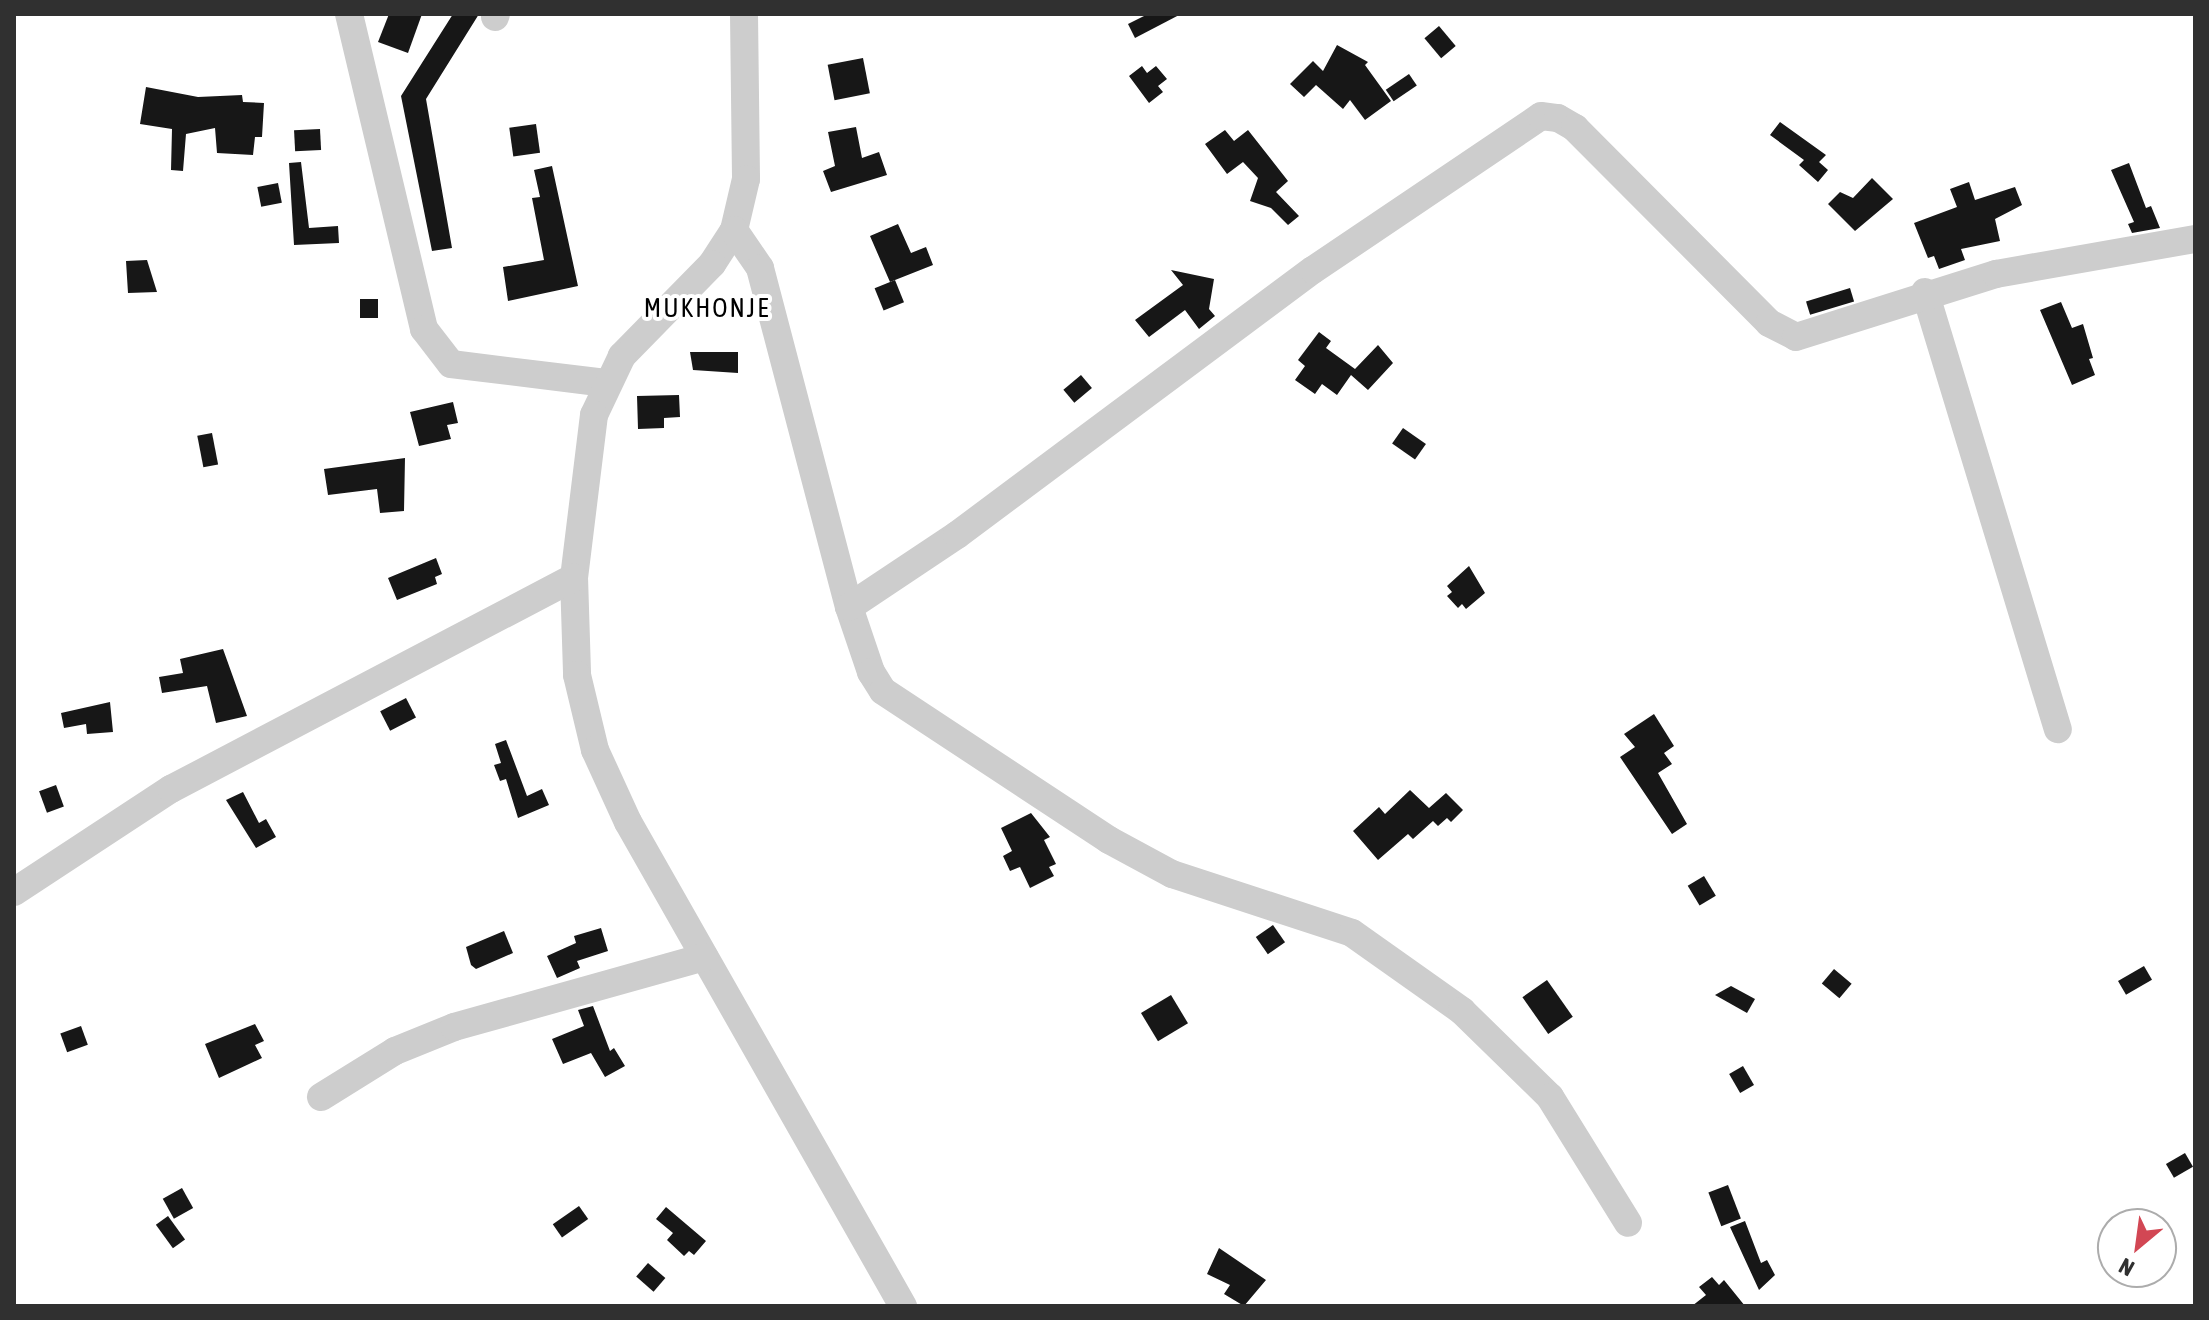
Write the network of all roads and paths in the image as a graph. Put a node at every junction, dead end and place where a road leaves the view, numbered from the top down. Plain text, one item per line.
1 (349, 14) edge
2 (744, 14) edge
3 (734, 230) junction
4 (2195, 239) edge
5 (1925, 292) junction
6 (606, 383) junction
7 (574, 577) junction
8 (849, 607) junction
9 (2058, 729) dead end
10 (14, 892) edge
11 (704, 957) junction
12 (321, 1097) dead end
13 (1628, 1223) dead end
14 (903, 1306) edge

1 - 6 street
2 - 3 street
3 - 6 street
3 - 8 street
4 - 5 street
5 - 8 street
5 - 9 street
6 - 7 street
7 - 10 street
7 - 11 street
8 - 13 street
11 - 12 street
11 - 14 street

